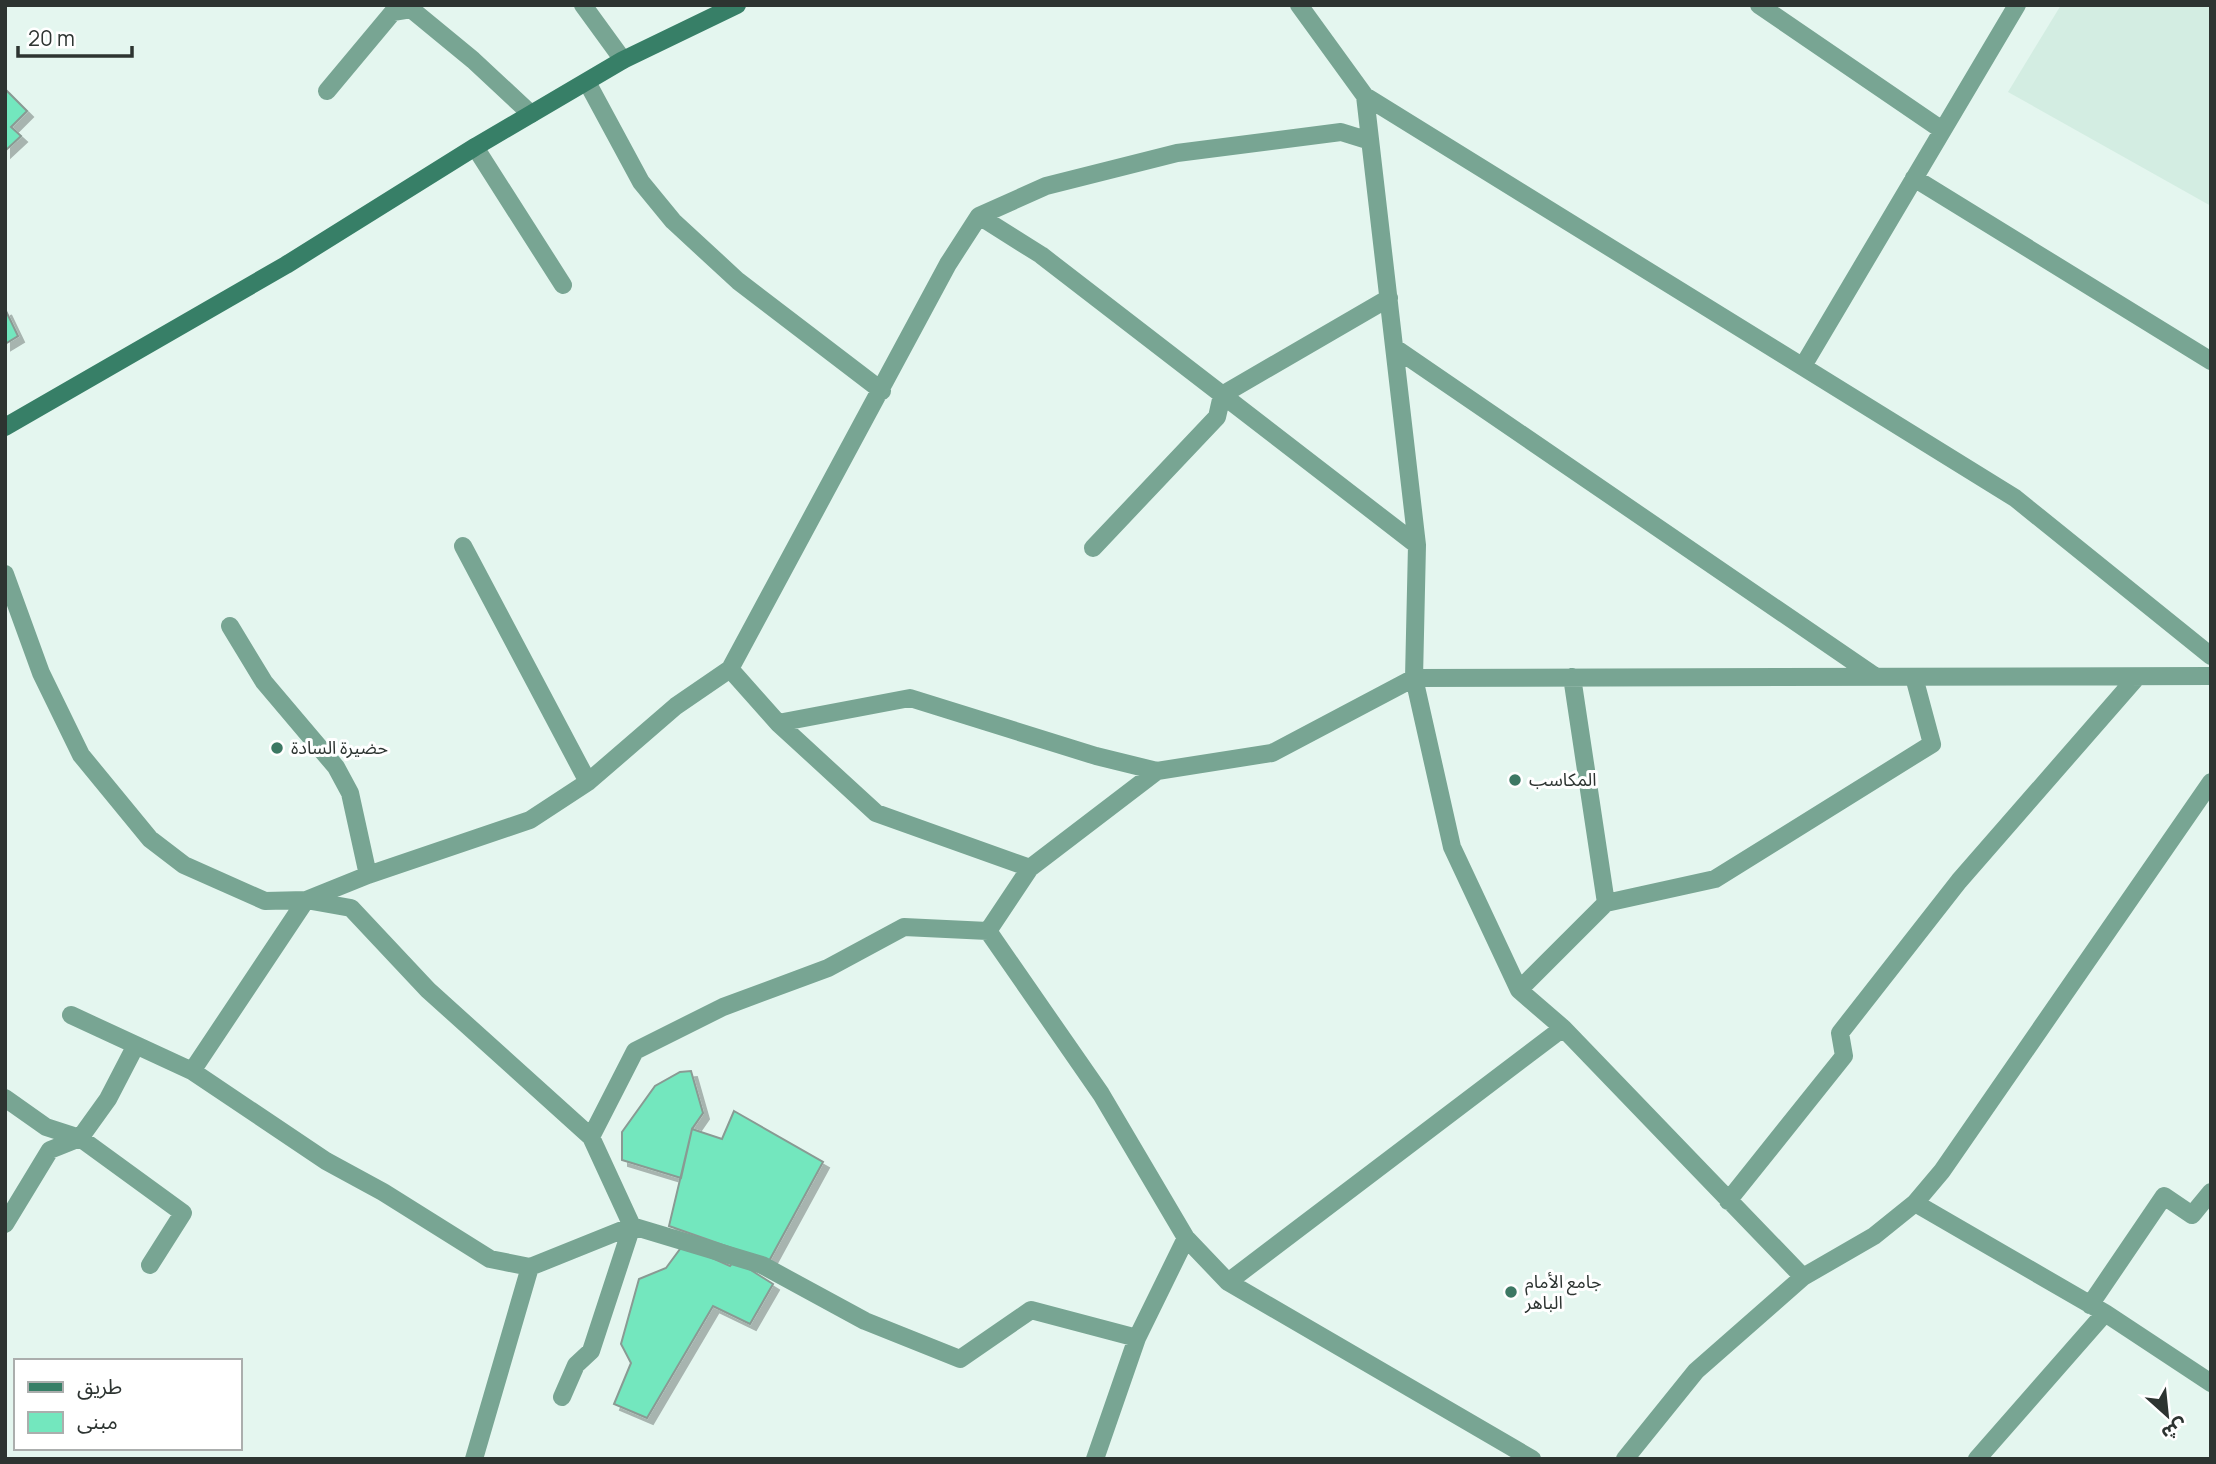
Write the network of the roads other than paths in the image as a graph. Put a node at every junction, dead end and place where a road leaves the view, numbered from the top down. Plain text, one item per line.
1 (583, 5) edge
2 (737, 5) edge
3 (1298, 5) edge
4 (1759, 5) edge
5 (2017, 5) edge
6 (624, 60) junction
7 (587, 82) junction
8 (327, 90) dead end
9 (1365, 96) junction
10 (531, 114) junction
11 (1942, 130) junction
12 (1370, 141) junction
13 (475, 147) junction
14 (1914, 178) junction
15 (979, 216) junction
16 (563, 285) dead end
17 (1388, 298) junction
18 (1395, 348) junction
19 (2211, 361) edge
20 (1803, 366) junction
21 (882, 391) junction
22 (1222, 395) junction
23 (5, 427) edge
24 (1418, 545) junction
25 (463, 546) dead end
26 (1093, 548) dead end
27 (5, 574) edge
28 (230, 626) dead end
29 (2211, 656) edge
30 (730, 669) junction
31 (2211, 676) edge
32 (1572, 677) junction
33 (1876, 677) junction
34 (1914, 677) junction
35 (2137, 677) junction
36 (1414, 678) junction
37 (778, 723) junction
38 (1157, 771) junction
39 (588, 782) junction
40 (2211, 782) edge
41 (1030, 868) junction
42 (368, 875) junction
43 (306, 900) junction
44 (1606, 903) junction
45 (988, 932) junction
46 (1519, 990) junction
47 (71, 1015) dead end
48 (1563, 1028) junction
49 (136, 1045) junction
50 (192, 1071) junction
51 (5, 1098) edge
52 (591, 1137) junction
53 (80, 1138) junction
54 (2211, 1192) edge
55 (1728, 1201) junction
56 (1915, 1203) junction
57 (5, 1224) edge
58 (632, 1226) junction
59 (1186, 1238) junction
60 (150, 1265) dead end
61 (530, 1267) junction
62 (1803, 1277) junction
63 (1228, 1282) junction
64 (2098, 1309) junction
65 (1136, 1338) junction
66 (2211, 1383) edge
67 (562, 1397) dead end
68 (474, 1459) edge
69 (1095, 1459) edge
70 (1532, 1459) edge
71 (1625, 1459) edge
72 (1977, 1459) edge

1 - 6 street
2 - 6 main road
3 - 9 street
4 - 11 street
5 - 11 street
6 - 7 main road
7 - 10 main road
7 - 21 street
8 - 10 street
9 - 12 street
9 - 20 street
10 - 13 main road
11 - 14 street
12 - 15 street
12 - 17 street
13 - 16 street
13 - 23 main road
14 - 19 street
14 - 20 street
15 - 21 street
15 - 22 street
17 - 18 street
17 - 22 street
18 - 24 street
18 - 33 street
20 - 29 street
21 - 30 street
22 - 24 street
22 - 26 street
24 - 36 street
25 - 39 street
27 - 43 street
28 - 42 street
30 - 37 street
30 - 39 street
31 - 35 street
32 - 33 street
32 - 36 street
32 - 44 street
33 - 34 street
34 - 35 street
34 - 44 street
35 - 55 street
36 - 38 street
36 - 46 street
37 - 38 street
37 - 41 street
38 - 41 street
39 - 42 street
40 - 56 street
41 - 45 street
42 - 43 street
43 - 50 street
43 - 52 street
44 - 46 street
45 - 52 street
45 - 59 street
46 - 48 street
47 - 49 street
48 - 55 street
48 - 63 street
49 - 50 street
49 - 53 street
50 - 61 street
51 - 53 street
52 - 58 street
53 - 57 street
53 - 60 street
54 - 64 street
55 - 62 street
56 - 62 street
56 - 64 street
58 - 61 street
58 - 65 street
58 - 67 street
59 - 63 street
59 - 65 street
61 - 68 street
62 - 71 street
63 - 70 street
64 - 66 street
64 - 72 street
65 - 69 street

